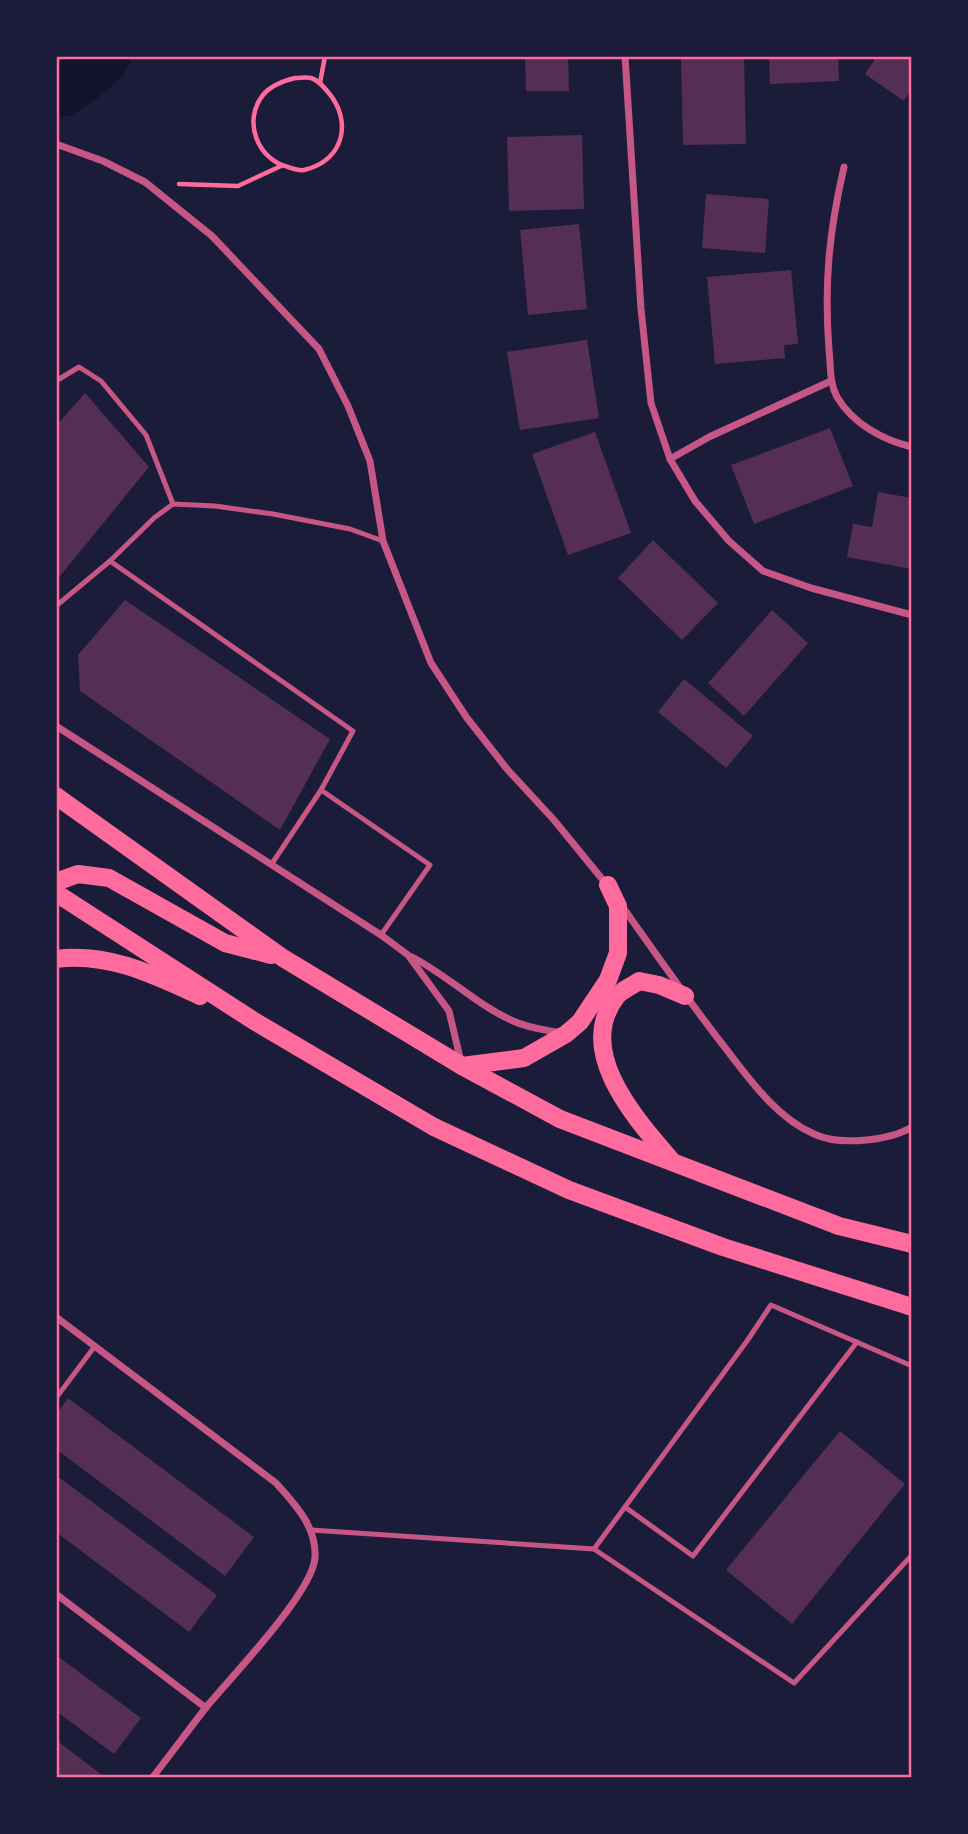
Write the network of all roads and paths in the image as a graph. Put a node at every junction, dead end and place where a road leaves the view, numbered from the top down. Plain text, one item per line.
1 (325, 56) edge
2 (625, 56) edge
3 (320, 83) junction
4 (56, 144) edge
5 (282, 166) junction
6 (844, 167) dead end
7 (145, 182) junction
8 (56, 381) edge
9 (831, 381) junction
10 (912, 447) edge
11 (670, 459) junction
12 (173, 504) junction
13 (383, 541) junction
14 (110, 561) junction
15 (56, 606) edge
16 (912, 615) edge
17 (56, 726) edge
18 (321, 790) junction
19 (56, 796) edge
20 (271, 865) junction
21 (56, 882) edge
22 (608, 885) junction
23 (56, 893) edge
24 (381, 935) junction
25 (408, 955) junction
26 (283, 958) junction
27 (56, 959) edge
28 (685, 996) junction
29 (254, 1021) junction
30 (566, 1034) junction
31 (462, 1066) junction
32 (912, 1126) edge
33 (674, 1164) junction
34 (912, 1244) edge
35 (912, 1307) edge
36 (56, 1317) edge
37 (857, 1342) junction
38 (95, 1346) junction
39 (912, 1366) edge
40 (56, 1398) edge
41 (625, 1507) junction
42 (310, 1530) junction
43 (594, 1549) junction
44 (912, 1555) edge
45 (56, 1594) edge
46 (206, 1708) junction
47 (152, 1778) edge

1 - 3 path
2 - 11 street
3 - 5 path
3 - 5 path
4 - 7 street
5 - 7 path
6 - 9 street
7 - 13 street
8 - 12 lane
9 - 10 street
9 - 11 street
11 - 16 street
12 - 13 lane
12 - 14 lane
13 - 22 street
14 - 15 lane
14 - 18 lane
17 - 20 street
18 - 20 lane
18 - 24 lane
19 - 26 main road
20 - 24 street
21 - 26 main road
22 - 28 street
22 - 30 main road
23 - 29 main road
24 - 25 street
25 - 30 street
25 - 31 street
26 - 31 main road
27 - 29 main road
28 - 32 street
28 - 33 main road
29 - 35 main road
30 - 31 main road
31 - 33 main road
33 - 34 main road
36 - 38 street
37 - 39 lane
37 - 41 lane
37 - 41 lane
38 - 40 lane
38 - 42 street
41 - 43 lane
42 - 43 lane
42 - 46 street
43 - 44 lane
45 - 46 street
46 - 47 street

